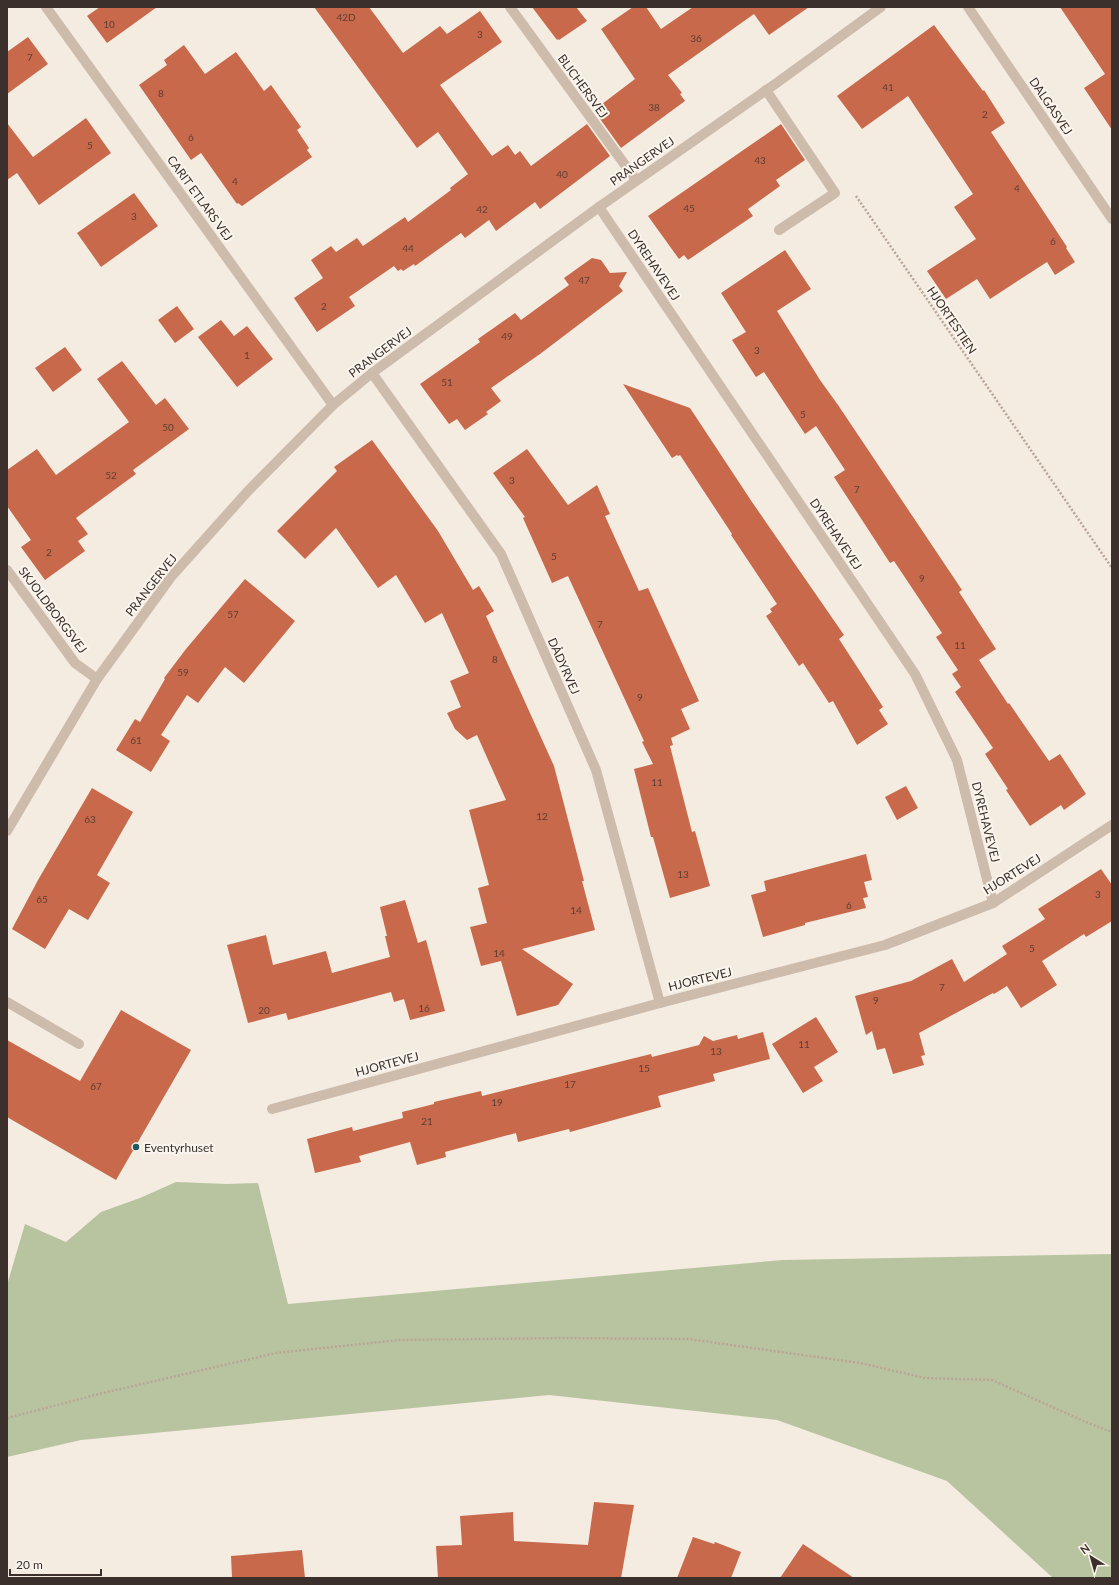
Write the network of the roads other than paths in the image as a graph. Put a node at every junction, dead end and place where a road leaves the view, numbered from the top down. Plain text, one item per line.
1 (46, 7) edge
2 (510, 7) edge
3 (881, 7) edge
4 (968, 7) edge
5 (766, 90) junction
6 (636, 180) junction
7 (599, 207) junction
8 (1112, 219) edge
9 (779, 230) dead end
10 (372, 373) junction
11 (333, 405) junction
12 (7, 570) edge
13 (97, 679) junction
14 (1112, 825) edge
15 (7, 831) edge
16 (993, 903) junction
17 (7, 1002) edge
18 (660, 1003) junction
19 (79, 1044) dead end
20 (272, 1109) dead end

1 - 11 street, CARIT ETLARS VEJ
2 - 6 street, BLICHERSVEJ
3 - 5 street, PRANGERVEJ
4 - 8 street, DALGASVEJ
5 - 6 street, PRANGERVEJ
5 - 9 street
6 - 7 street, PRANGERVEJ
7 - 10 street, PRANGERVEJ
7 - 16 street, DYREHAVEVEJ
10 - 11 street, PRANGERVEJ
10 - 18 street, DÅDYRVEJ
11 - 13 street, PRANGERVEJ
12 - 13 street, SKJOLDBORGSVEJ
13 - 15 street, PRANGERVEJ
14 - 16 street, HJORTEVEJ
16 - 18 street, HJORTEVEJ
17 - 19 street
18 - 20 street, HJORTEVEJ

